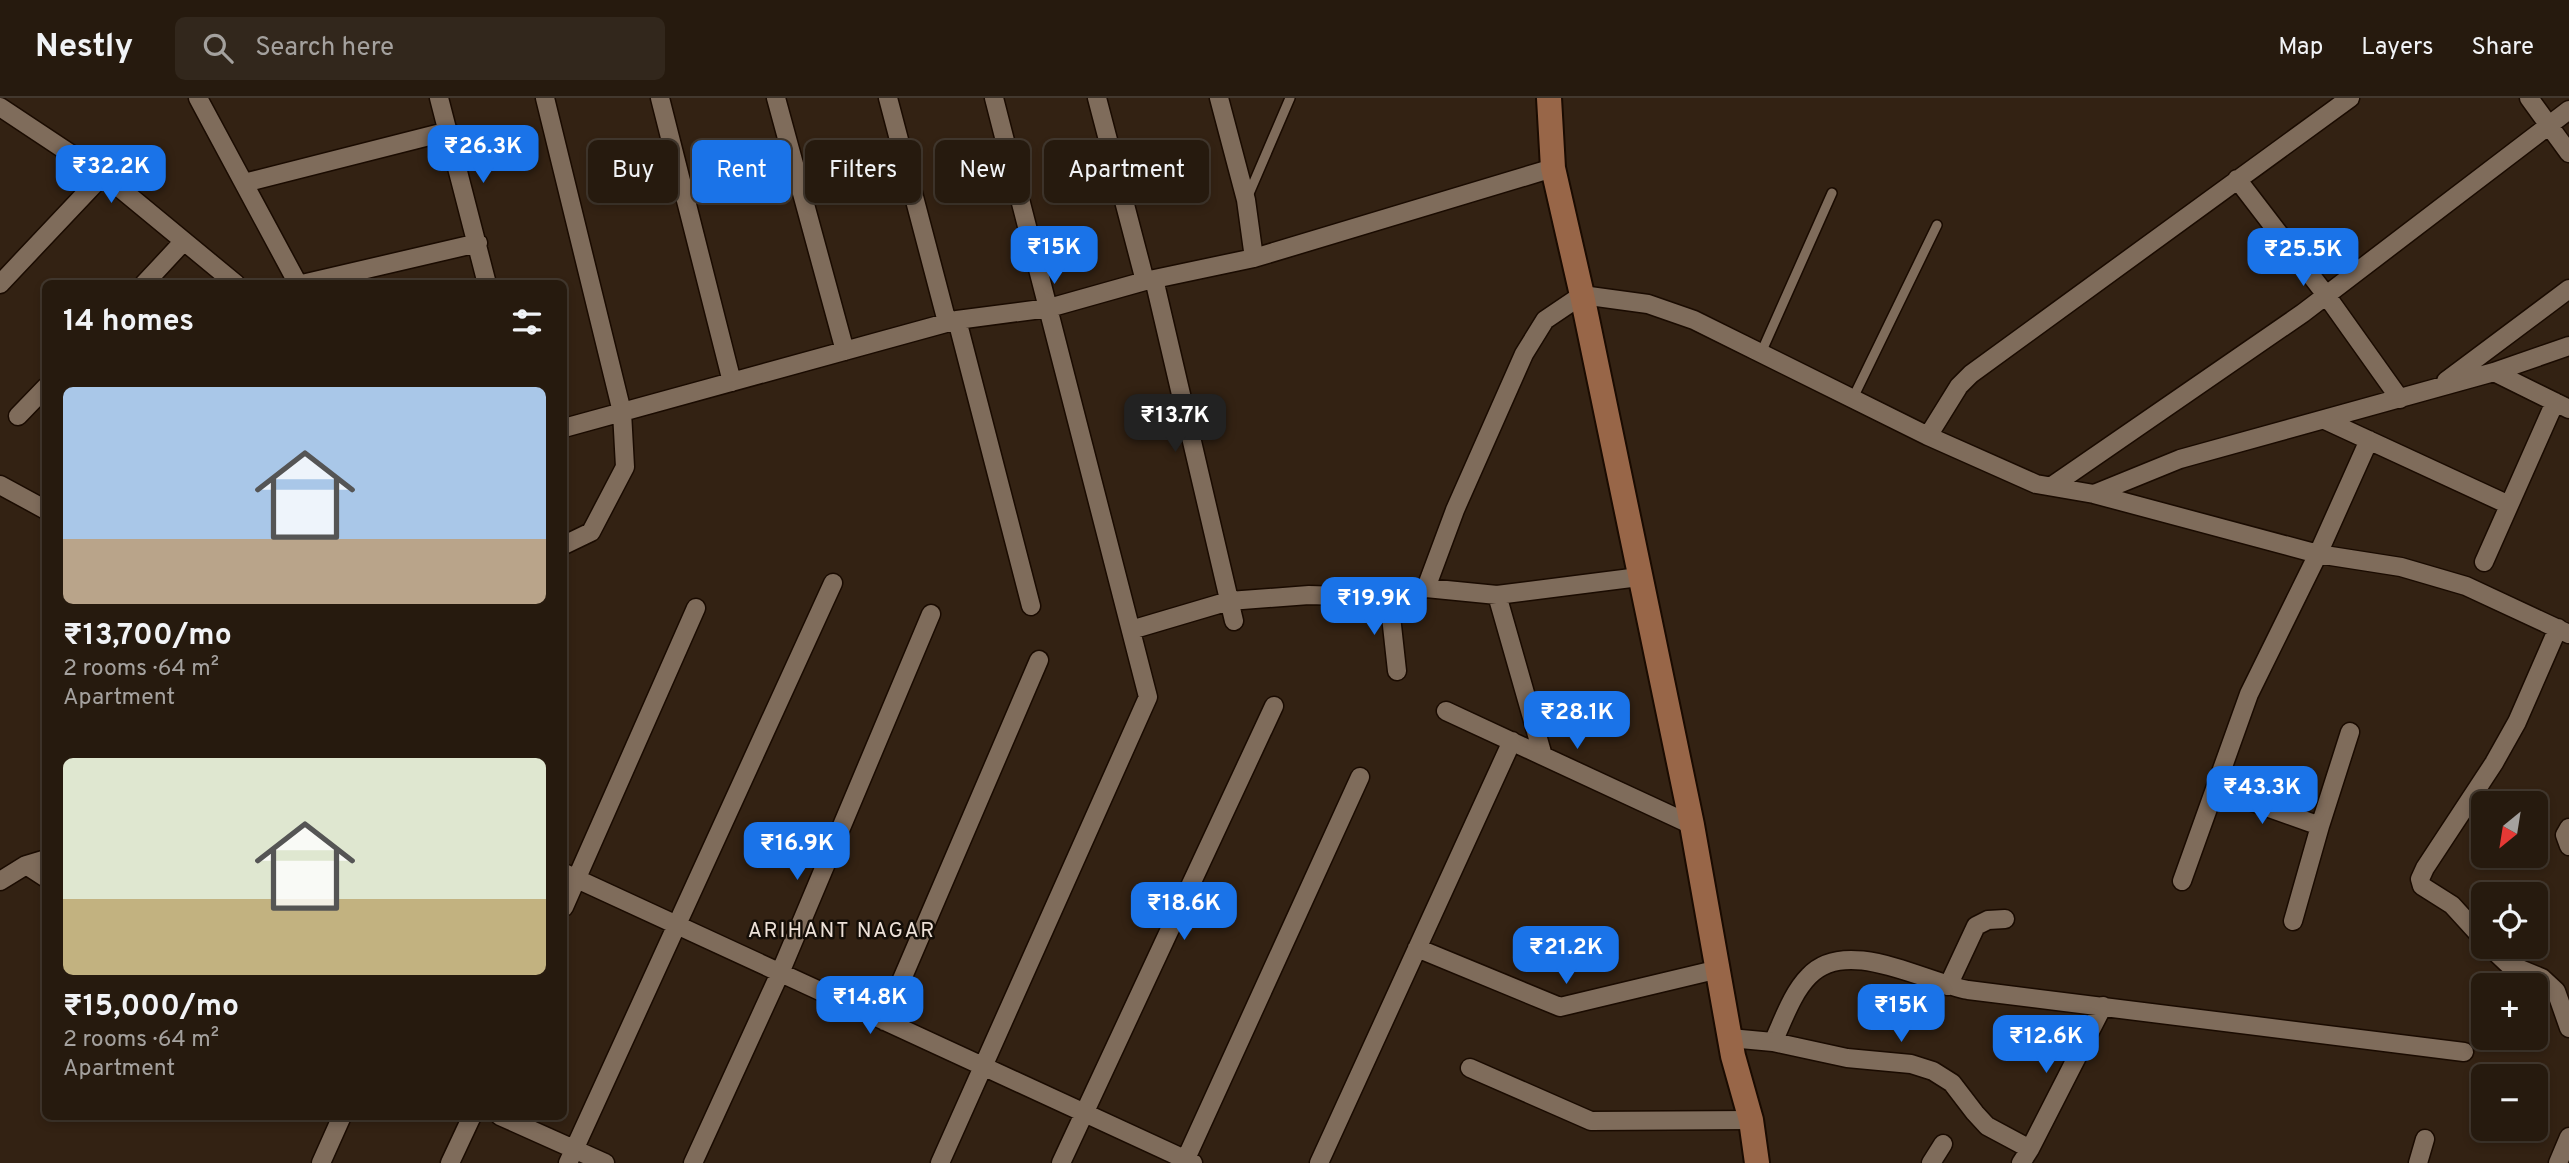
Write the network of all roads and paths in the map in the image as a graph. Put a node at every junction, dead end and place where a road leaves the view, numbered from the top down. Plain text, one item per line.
1 (198, 98) edge
2 (439, 98) edge
3 (545, 98) edge
4 (660, 98) edge
5 (776, 98) edge
6 (888, 98) edge
7 (994, 98) edge
8 (1097, 98) edge
9 (1219, 98) edge
10 (1290, 98) edge
11 (1549, 98) edge
12 (2350, 98) edge
13 (2529, 98) edge
14 (0, 107) edge
15 (2569, 110) edge
16 (2549, 126) junction
17 (449, 131) junction
18 (2569, 153) edge
19 (1553, 168) junction
20 (103, 175) junction
21 (2237, 179) junction
22 (244, 183) junction
23 (1832, 193) dead end
24 (1246, 200) junction
25 (1937, 225) dead end
26 (184, 241) junction
27 (478, 243) junction
28 (1254, 258) junction
29 (148, 280) edge
30 (231, 280) edge
31 (298, 280) edge
32 (317, 280) edge
33 (486, 280) edge
34 (1150, 281) junction
35 (0, 284) edge
36 (2569, 289) edge
37 (1583, 295) junction
38 (2326, 295) junction
39 (1049, 308) junction
40 (952, 321) junction
41 (2569, 346) edge
42 (845, 351) junction
43 (1760, 353) junction
44 (2494, 372) junction
45 (732, 382) junction
46 (2437, 388) junction
47 (42, 391) edge
48 (1853, 398) junction
49 (2400, 399) junction
50 (2562, 406) edge
51 (622, 412) junction
52 (18, 416) dead end
53 (2325, 420) junction
54 (567, 427) edge
55 (1928, 436) junction
56 (2369, 440) junction
57 (0, 485) edge
58 (2052, 486) junction
59 (2094, 494) junction
60 (2509, 505) junction
61 (42, 508) edge
62 (567, 544) edge
63 (2318, 554) junction
64 (2484, 562) dead end
65 (1639, 577) junction
66 (833, 583) dead end
67 (1426, 588) junction
68 (1497, 595) junction
69 (1389, 598) junction
70 (1229, 601) junction
71 (1031, 607) dead end
72 (696, 608) dead end
73 (932, 614) dead end
74 (1234, 621) dead end
75 (1131, 630) junction
76 (2563, 631) edge
77 (1039, 660) dead end
78 (1397, 671) dead end
79 (1274, 706) dead end
80 (1446, 711) dead end
81 (2350, 732) dead end
82 (1512, 741) junction
83 (1543, 756) junction
84 (1360, 777) dead end
85 (2216, 789) junction
86 (1692, 825) junction
87 (2320, 826) junction
88 (2569, 828) edge
89 (2569, 846) edge
90 (42, 860) edge
91 (26, 865) junction
92 (42, 875) edge
93 (570, 876) edge
94 (0, 881) edge
95 (2182, 881) dead end
96 (2005, 919) dead end
97 (2293, 921) dead end
98 (678, 926) junction
99 (2471, 926) edge
100 (1417, 948) junction
101 (2503, 959) edge
102 (1719, 969) junction
103 (779, 973) junction
104 (2569, 977) edge
105 (1948, 986) junction
106 (2556, 991) junction
107 (2103, 1006) junction
108 (884, 1021) junction
109 (2569, 1028) edge
110 (1730, 1038) junction
111 (1773, 1042) junction
112 (2463, 1052) dead end
113 (983, 1066) junction
114 (1470, 1068) dead end
115 (1083, 1112) junction
116 (340, 1120) edge
117 (470, 1120) edge
118 (507, 1120) edge
119 (1751, 1120) junction
120 (2569, 1137) edge
121 (2425, 1139) dead end
122 (1943, 1144) dead end
123 (572, 1156) edge
124 (2026, 1156) edge
125 (1188, 1162) edge
126 (321, 1163) edge
127 (450, 1163) edge
128 (604, 1163) edge
129 (693, 1163) edge
130 (940, 1163) edge
131 (1061, 1163) edge
132 (1319, 1163) edge
133 (1757, 1163) edge
134 (1931, 1163) edge
135 (2418, 1163) edge
136 (2558, 1163) edge

1 - 22 street
2 - 17 street
3 - 51 street
4 - 45 street
5 - 42 street
6 - 40 street
7 - 39 street
8 - 34 street
9 - 24 street
10 - 24 lane
11 - 19 street
12 - 21 street
13 - 16 street
14 - 20 street
15 - 16 street
16 - 18 street
16 - 38 street
17 - 22 street
17 - 27 street
19 - 28 street
19 - 37 street
20 - 26 street
20 - 35 street
21 - 38 street
21 - 55 street
22 - 31 street
23 - 43 lane
24 - 28 street
25 - 48 lane
26 - 29 street
26 - 30 street
27 - 32 street
27 - 33 street
28 - 34 street
34 - 39 street
34 - 70 street
36 - 46 street
37 - 43 street
37 - 65 street
37 - 67 street
38 - 49 street
38 - 58 street
39 - 40 street
39 - 75 street
40 - 42 street
40 - 71 street
41 - 44 street
42 - 45 street
43 - 48 street
44 - 46 street
44 - 50 street
45 - 51 street
46 - 49 street
47 - 52 street
48 - 55 street
49 - 53 street
50 - 60 street
51 - 54 street
51 - 62 street
53 - 56 street
53 - 59 street
55 - 58 street
56 - 60 street
56 - 63 street
57 - 61 street
58 - 59 street
59 - 63 street
60 - 64 street
63 - 76 street
63 - 85 street
65 - 68 street
65 - 86 street
66 - 98 street
67 - 68 street
67 - 69 street
68 - 83 street
69 - 70 street
69 - 78 street
70 - 74 street
70 - 75 street
72 - 93 street
73 - 103 street
75 - 113 street
76 - 99 street
77 - 108 street
79 - 115 street
80 - 82 street
81 - 87 street
82 - 83 street
82 - 100 street
83 - 86 street
84 - 125 street
85 - 87 street
85 - 95 street
86 - 102 street
87 - 97 street
88 - 89 street
90 - 91 street
91 - 92 street
91 - 94 street
93 - 98 street
96 - 105 street
98 - 103 street
98 - 123 street
100 - 102 street
100 - 132 street
101 - 106 street
102 - 110 street
103 - 108 street
103 - 129 street
104 - 106 street
105 - 107 street
105 - 111 street
106 - 109 street
107 - 112 street
107 - 124 street
108 - 113 street
110 - 111 street
110 - 119 street
111 - 124 street
113 - 115 street
113 - 130 street
114 - 119 street
115 - 125 street
115 - 131 street
116 - 126 street
117 - 127 street
118 - 123 street
119 - 133 street
120 - 136 street
121 - 135 street
122 - 134 street
123 - 128 street

